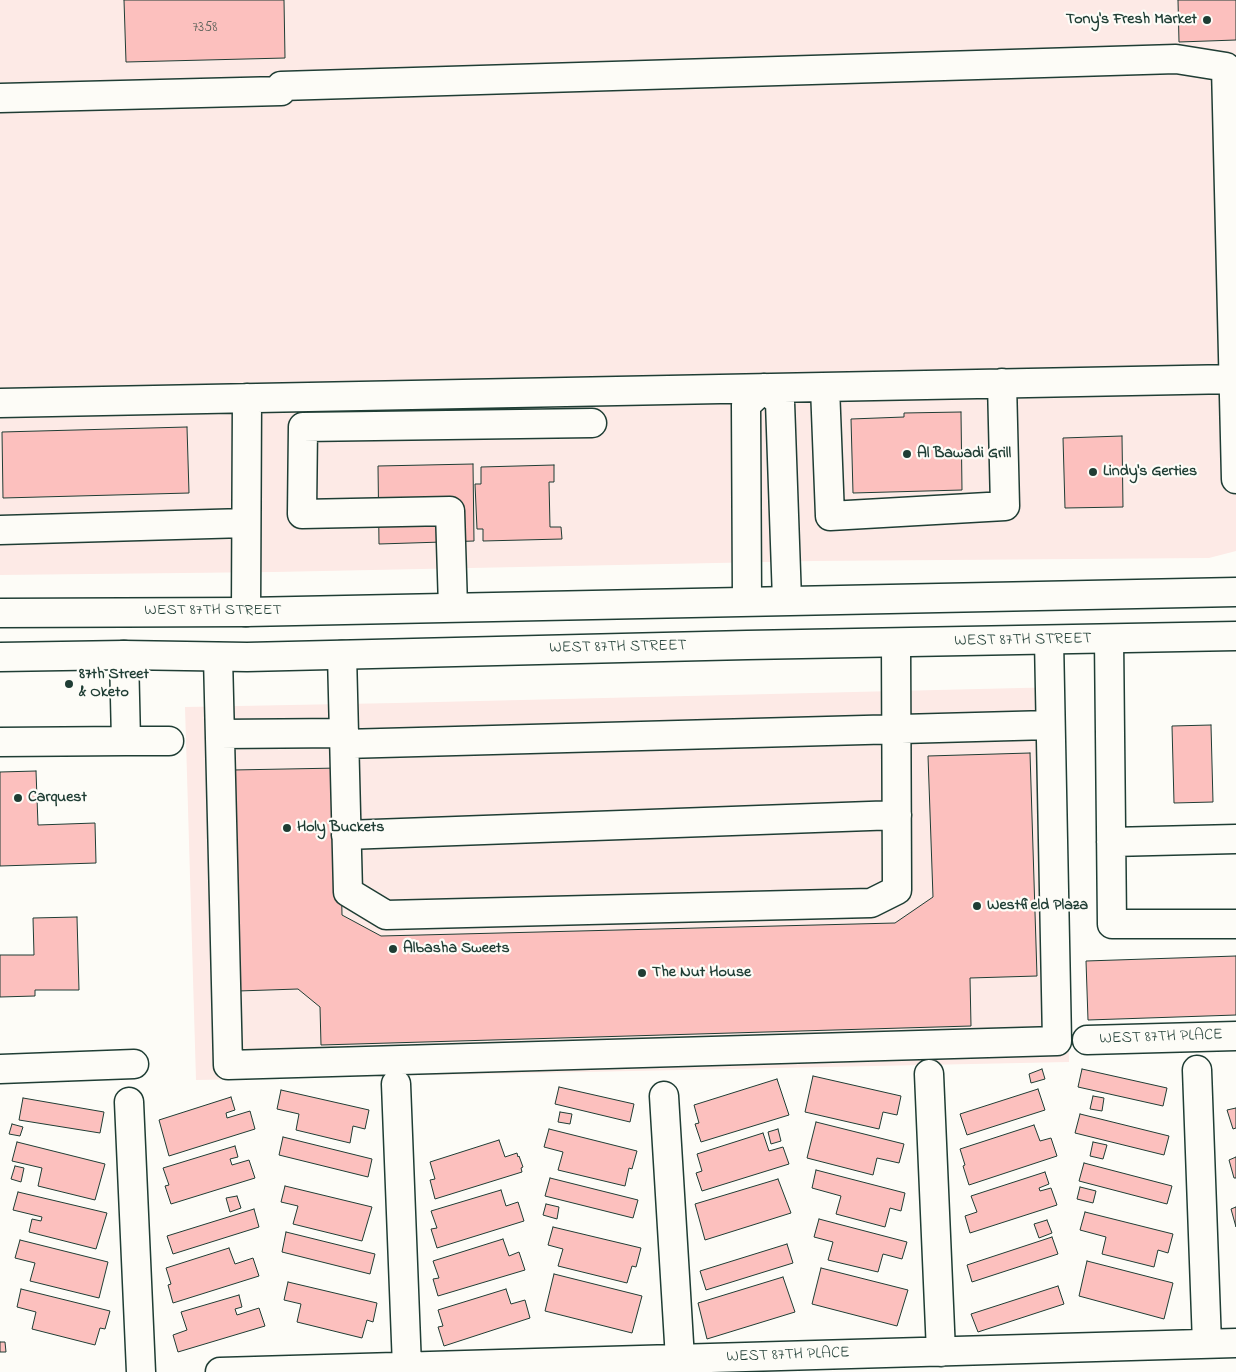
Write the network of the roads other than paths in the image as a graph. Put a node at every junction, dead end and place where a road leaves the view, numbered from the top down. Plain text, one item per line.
1 (1231, 67) edge
2 (0, 98) edge
3 (1234, 332) edge
4 (1234, 379) junction
5 (1002, 383) junction
6 (824, 387) junction
7 (764, 388) junction
8 (247, 398) junction
9 (0, 403) edge
10 (592, 423) dead end
11 (1236, 479) edge
12 (246, 523) junction
13 (0, 530) edge
14 (1236, 592) edge
15 (747, 600) junction
16 (787, 600) junction
17 (453, 607) junction
18 (246, 612) junction
19 (0, 613) edge
20 (1236, 636) edge
21 (1109, 639) junction
22 (1049, 640) junction
23 (896, 643) junction
24 (124, 655) junction
25 (342, 655) junction
26 (0, 657) edge
27 (218, 657) junction
28 (1050, 725) junction
29 (896, 730) junction
30 (220, 734) junction
31 (344, 738) junction
32 (126, 741) junction
33 (169, 741) dead end
34 (0, 742) edge
35 (897, 815) junction
36 (346, 835) junction
37 (1236, 839) edge
38 (1112, 842) junction
39 (1236, 924) edge
40 (1236, 1036) edge
41 (1087, 1040) dead end
42 (134, 1064) dead end
43 (0, 1069) edge
44 (1197, 1070) dead end
45 (928, 1074) dead end
46 (396, 1084) dead end
47 (664, 1096) dead end
48 (129, 1102) dead end
49 (1236, 1343) edge
50 (1207, 1344) junction
51 (940, 1352) junction
52 (680, 1359) junction
53 (408, 1367) junction
54 (141, 1372) edge
55 (220, 1372) edge

1 - 2 street
1 - 3 street
3 - 4 street
4 - 5 street
4 - 11 street
5 - 6 street
5 - 6 street
6 - 7 street
7 - 8 street
7 - 15 street
7 - 16 street
8 - 9 street
8 - 12 street
10 - 17 street
12 - 13 street
12 - 18 street
14 - 16 street, WEST 87TH STREET
15 - 16 street, WEST 87TH STREET
15 - 17 street, WEST 87TH STREET
17 - 18 street, WEST 87TH STREET
18 - 19 street, WEST 87TH STREET
20 - 21 street, WEST 87TH STREET
21 - 22 street, WEST 87TH STREET
21 - 38 street
22 - 23 street, WEST 87TH STREET
22 - 28 street
23 - 25 street, WEST 87TH STREET
23 - 29 street
24 - 26 street, WEST 87TH STREET
24 - 27 street, WEST 87TH STREET
24 - 32 street
25 - 27 street, WEST 87TH STREET
25 - 31 street
27 - 30 street
28 - 29 street
28 - 30 street
29 - 31 street
29 - 35 street
30 - 31 street
31 - 36 street
32 - 33 street
32 - 34 street
35 - 36 street
35 - 36 street
37 - 38 street
38 - 39 street
40 - 41 street, WEST 87TH PLACE
42 - 43 street
44 - 50 street
45 - 51 street
46 - 53 street
47 - 52 street
48 - 54 street
49 - 50 street, WEST 87TH PLACE
50 - 51 street, WEST 87TH PLACE
51 - 52 street, WEST 87TH PLACE
52 - 53 street, WEST 87TH PLACE
53 - 55 street, WEST 87TH PLACE

